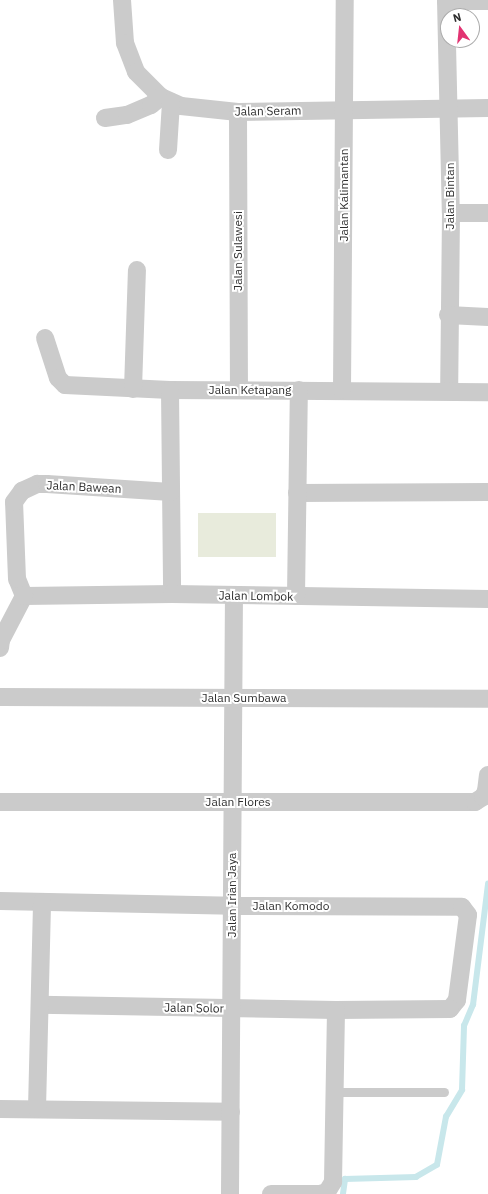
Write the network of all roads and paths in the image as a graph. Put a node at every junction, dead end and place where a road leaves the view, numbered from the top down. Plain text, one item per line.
1 (122, 0) edge
2 (345, 0) edge
3 (446, 0) edge
4 (488, 1) edge
5 (166, 100) junction
6 (488, 108) edge
7 (345, 109) junction
8 (450, 109) junction
9 (238, 112) junction
10 (105, 118) dead end
11 (168, 150) dead end
12 (451, 213) junction
13 (488, 213) edge
14 (137, 270) dead end
15 (448, 315) junction
16 (488, 317) edge
17 (45, 338) dead end
18 (133, 389) junction
19 (170, 390) junction
20 (239, 390) junction
21 (299, 390) junction
22 (342, 390) junction
23 (449, 391) junction
24 (488, 392) edge
25 (171, 492) junction
26 (488, 492) edge
27 (297, 493) junction
28 (172, 594) junction
29 (24, 596) junction
30 (234, 596) junction
31 (296, 596) junction
32 (488, 599) edge
33 (0, 648) edge
34 (0, 697) edge
35 (232, 698) junction
36 (488, 699) edge
37 (488, 775) edge
38 (0, 802) edge
39 (232, 802) junction
40 (0, 901) edge
41 (42, 902) junction
42 (232, 906) junction
43 (40, 1005) junction
44 (231, 1008) junction
45 (450, 1009) joint
46 (336, 1010) junction
47 (335, 1092) junction
48 (444, 1092) dead end
49 (0, 1109) edge
50 (37, 1109) junction
51 (231, 1112) junction
52 (230, 1194) edge
53 (271, 1194) edge
54 (320, 1194) edge

1 - 5 street, Jalan Seram
2 - 7 street, Jalan Kalimantan
3 - 4 street
3 - 8 street, Jalan Bintan
5 - 9 street, Jalan Seram
5 - 10 street
5 - 11 street
6 - 8 street, Jalan Seram
7 - 8 street, Jalan Seram
7 - 9 street, Jalan Seram
7 - 22 street, Jalan Kalimantan
8 - 12 street, Jalan Bintan
9 - 20 street, Jalan Sulawesi
12 - 13 street
12 - 15 street, Jalan Bintan
14 - 18 street
15 - 16 street
15 - 23 street, Jalan Bintan
17 - 18 street, Jalan Ketapang
18 - 19 street, Jalan Ketapang
19 - 20 street, Jalan Ketapang
19 - 25 street
20 - 21 street, Jalan Ketapang
21 - 22 street, Jalan Ketapang
21 - 27 street
22 - 23 street, Jalan Ketapang
23 - 24 street, Jalan Ketapang
25 - 28 street
25 - 29 street, Jalan Bawean
26 - 27 street
27 - 31 street
28 - 29 street, Jalan Lombok
28 - 30 street, Jalan Lombok
29 - 33 street
30 - 31 street, Jalan Lombok
30 - 35 street, Jalan Irian Jaya
31 - 32 street, Jalan Lombok
34 - 35 street, Jalan Sumbawa
35 - 36 street, Jalan Sumbawa
35 - 39 street, Jalan Irian Jaya
37 - 39 street, Jalan Flores
38 - 39 street, Jalan Flores
39 - 42 street, Jalan Irian Jaya
40 - 41 street, Jalan Komodo
41 - 42 street, Jalan Komodo
41 - 43 street
42 - 44 street, Jalan Irian Jaya
42 - 45 street, Jalan Komodo
43 - 44 street, Jalan Solor
43 - 50 street
44 - 46 street, Jalan Solor
44 - 51 street, Jalan Irian Jaya
45 - 46 street, Jalan Solor
46 - 47 street
47 - 48 lane
47 - 54 street
49 - 50 street
50 - 51 street
51 - 52 street, Jalan Irian Jaya
53 - 54 street

